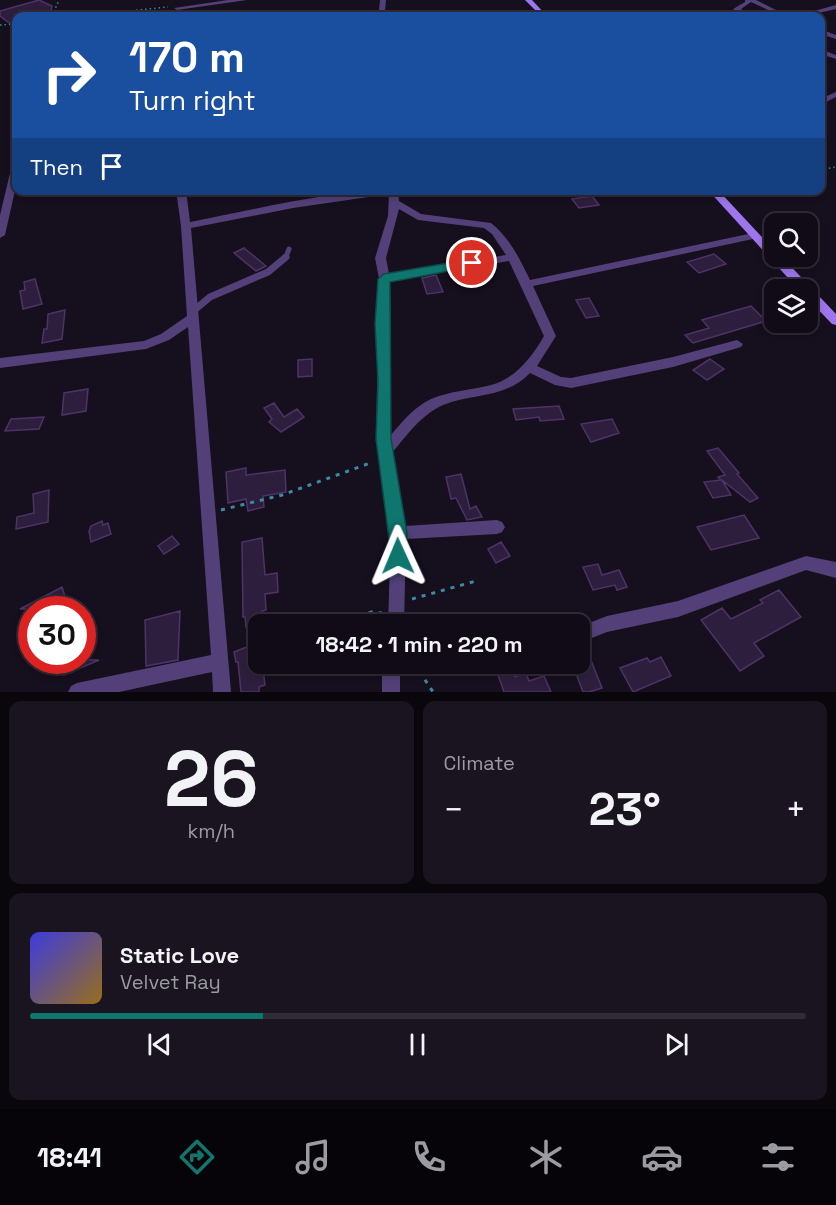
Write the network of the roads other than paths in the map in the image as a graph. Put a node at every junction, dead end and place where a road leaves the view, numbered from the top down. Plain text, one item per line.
1 (244, 0) edge
2 (528, 0) edge
3 (749, 0) edge
4 (176, 4) edge
5 (836, 8) edge
6 (540, 12) edge
7 (741, 12) edge
8 (776, 12) edge
9 (818, 12) edge
10 (12, 186) edge
11 (182, 195) edge
12 (385, 195) edge
13 (394, 195) edge
14 (395, 195) edge
15 (716, 195) edge
16 (186, 226) junction
17 (0, 235) edge
18 (753, 236) junction
19 (289, 249) dead end
20 (512, 257) junction
21 (384, 279) junction
22 (795, 279) edge
23 (527, 284) junction
24 (818, 302) edge
25 (192, 315) junction
26 (836, 321) edge
27 (737, 344) dead end
28 (0, 363) edge
29 (528, 368) junction
30 (386, 454) junction
31 (497, 527) dead end
32 (399, 533) junction
33 (836, 570) edge
34 (397, 614) edge
35 (590, 631) edge
36 (220, 662) junction
37 (391, 674) edge
38 (77, 692) edge
39 (222, 692) edge
40 (391, 692) edge

1 - 4 street
2 - 6 street
3 - 7 street
3 - 8 street
5 - 9 street
10 - 17 street
11 - 16 street
12 - 16 street
13 - 21 street
14 - 20 street
15 - 18 street
16 - 25 street
18 - 22 street
18 - 23 street
19 - 25 lane
20 - 21 street
20 - 23 street
21 - 30 street
23 - 29 street
24 - 26 street
25 - 28 street
25 - 36 street
27 - 29 street
29 - 30 street
30 - 32 street
31 - 32 street
32 - 34 street
33 - 35 street
36 - 38 street
36 - 39 street
37 - 40 street

